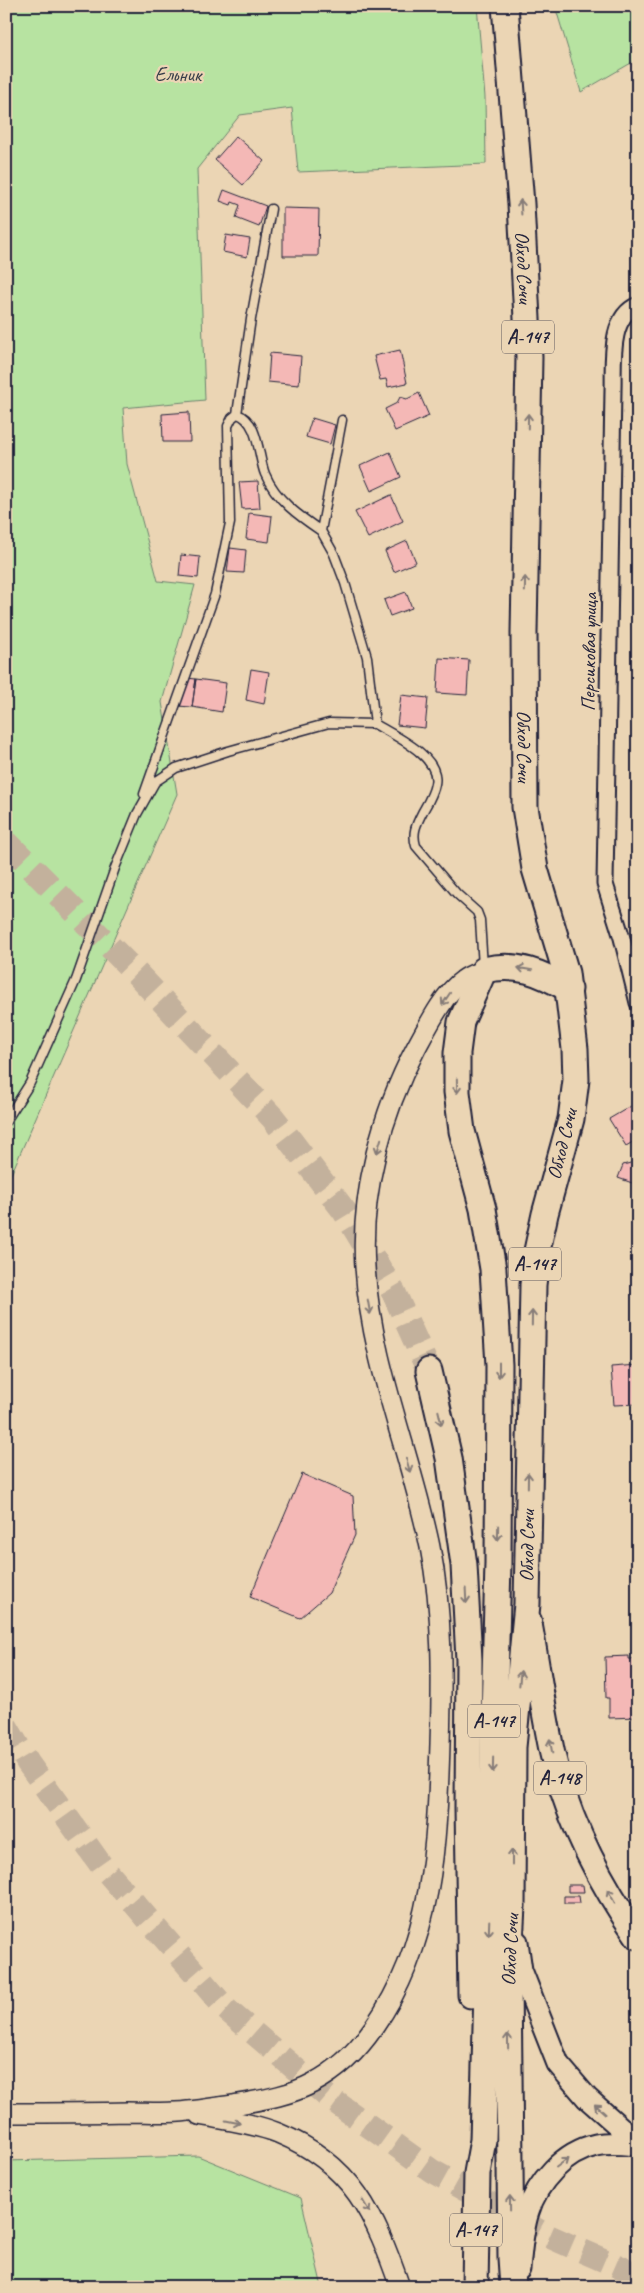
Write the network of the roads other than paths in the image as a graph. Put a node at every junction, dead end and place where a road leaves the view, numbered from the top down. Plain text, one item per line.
1 (505, 6) edge
2 (271, 209) dead end
3 (638, 305) edge
4 (237, 414) junction
5 (342, 420) dead end
6 (321, 531) junction
7 (375, 724) junction
8 (137, 814) junction
9 (484, 970) junction
10 (569, 988) junction
11 (638, 1004) edge
12 (6, 1121) edge
13 (429, 1371) tunnel mouth
14 (527, 1604) junction
15 (512, 1906) junction
16 (638, 1937) edge
17 (186, 2112) junction
18 (6, 2113) edge
19 (638, 2140) edge
20 (638, 2145) edge
21 (477, 2172) junction
22 (400, 2287) edge
23 (475, 2287) edge
24 (515, 2287) edge

10 -> 1 highway, Обход Сочи / А-147
2 - 4 lane
3 - 11 street, Персиковая улица
4 - 6 lane
4 - 8 lane
5 - 6 lane
6 - 7 lane
7 - 8 lane
7 - 9 lane
8 - 12 lane
10 -> 9 highway, А-147
9 -> 17 street, А-147
9 -> 21 highway, А-147
14 -> 10 highway, Обход Сочи / А-147
13 -> 21 highway, А-147
15 -> 14 highway, Обход Сочи / А-147
16 -> 14 main road, А-148
19 -> 15 main road, А-147
24 -> 15 highway, Обход Сочи / А-147
17 - 18 street
17 -> 22 street
24 -> 20 main road, А-147
21 - 23 highway, А-147

